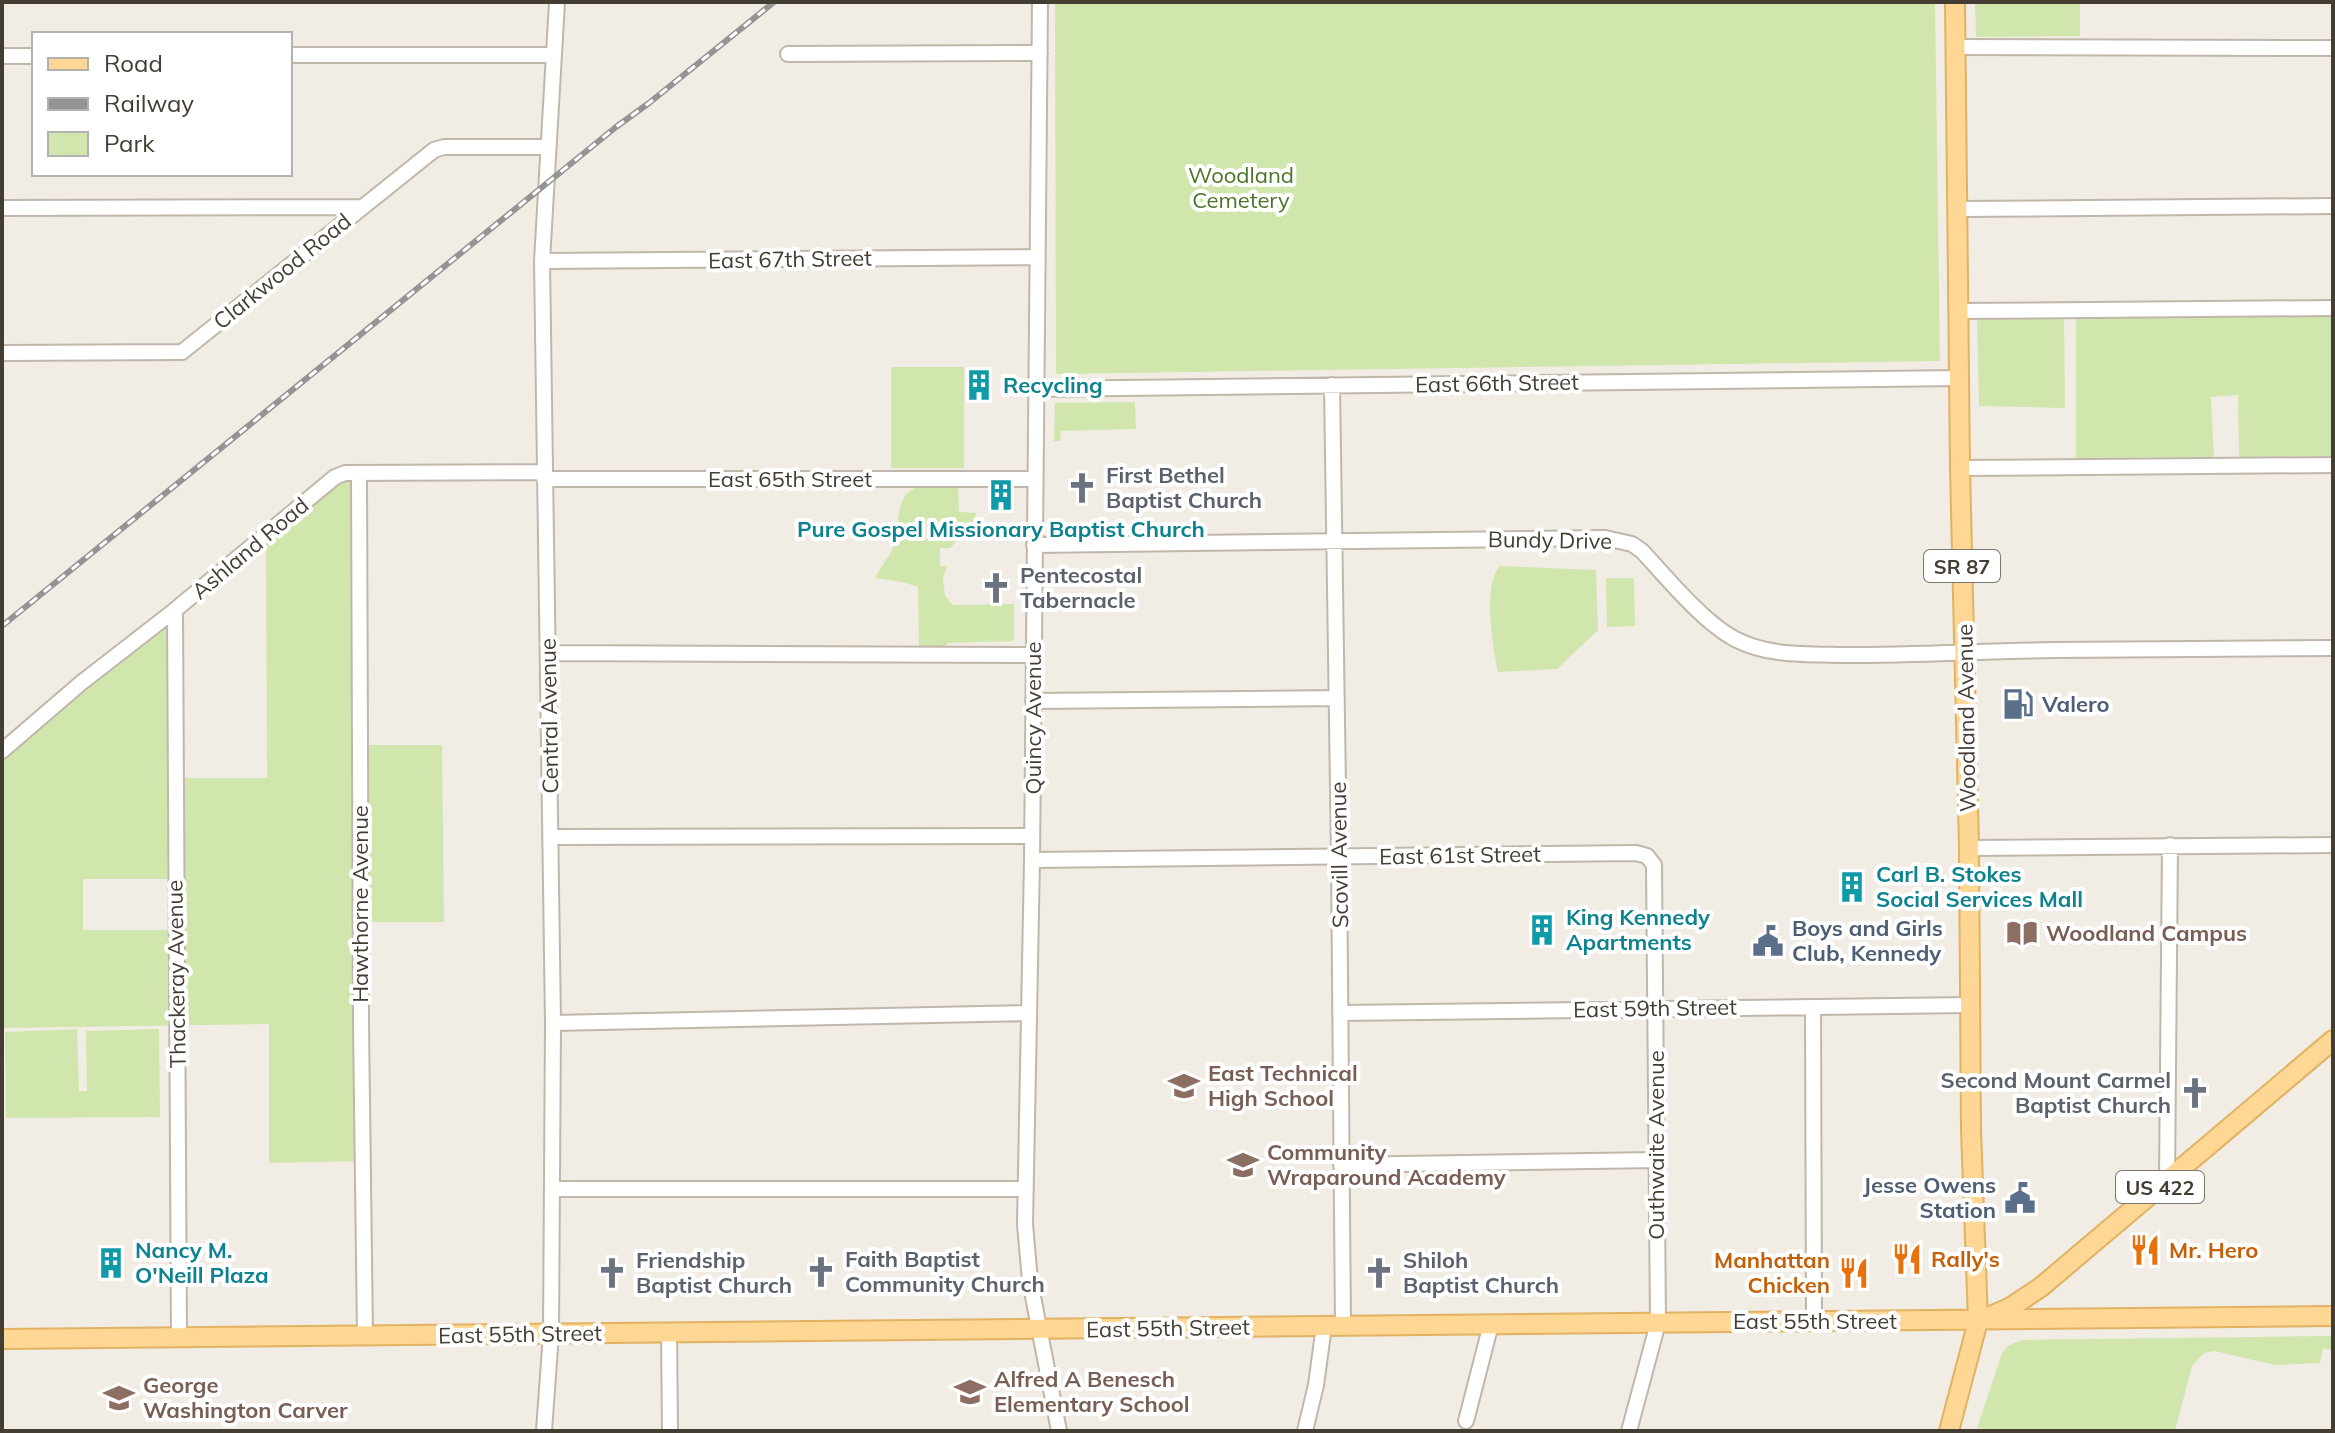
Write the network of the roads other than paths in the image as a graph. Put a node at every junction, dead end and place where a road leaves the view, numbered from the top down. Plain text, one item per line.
1 (557, 2) edge
2 (1040, 2) edge
3 (1955, 2) edge
4 (1956, 47) junction
5 (2333, 48) edge
6 (1040, 53) junction
7 (788, 54) dead end
8 (292, 55) edge
9 (554, 55) junction
10 (2, 56) edge
11 (32, 56) edge
12 (548, 147) junction
13 (2333, 206) edge
14 (362, 207) junction
15 (2, 208) edge
16 (1958, 209) junction
17 (1037, 257) junction
18 (542, 261) junction
19 (2333, 308) edge
20 (1958, 311) junction
21 (2, 353) edge
22 (1959, 378) junction
23 (1332, 385) junction
24 (1036, 389) junction
25 (2333, 465) edge
26 (1960, 468) junction
27 (359, 473) junction
28 (544, 475) junction
29 (1035, 479) junction
30 (1334, 541) junction
31 (1034, 545) junction
32 (175, 610) junction
33 (2333, 648) edge
34 (549, 653) junction
35 (1965, 653) junction
36 (1033, 655) junction
37 (1337, 698) junction
38 (1033, 701) junction
39 (2, 751) edge
40 (1032, 836) junction
41 (550, 837) junction
42 (2170, 845) junction
43 (2333, 845) edge
44 (1969, 848) junction
45 (1339, 856) junction
46 (1647, 856) joint
47 (1032, 860) junction
48 (1970, 1005) junction
49 (1656, 1007) junction
50 (1813, 1007) junction
51 (1029, 1013) junction
52 (1340, 1013) junction
53 (553, 1023) junction
54 (2333, 1040) edge
55 (1657, 1160) junction
56 (1341, 1165) junction
57 (2167, 1181) junction
58 (552, 1189) junction
59 (1026, 1189) junction
60 (2333, 1316) edge
61 (1814, 1321) junction
62 (1978, 1321) junction
63 (1658, 1323) junction
64 (1491, 1324) junction
65 (1333, 1326) junction
66 (1040, 1329) junction
67 (669, 1333) junction
68 (551, 1334) junction
69 (365, 1336) junction
70 (179, 1338) junction
71 (2, 1339) edge
72 (1466, 1421) dead end
73 (544, 1431) edge
74 (670, 1431) edge
75 (1059, 1431) edge
76 (1305, 1431) edge
77 (1629, 1431) edge
78 (1949, 1431) edge

1 - 9 street, Central Avenue
2 - 6 street, Quincy Avenue
3 - 4 main road, Woodland Avenue / SR 87
4 - 5 street
4 - 16 main road, Woodland Avenue / SR 87
6 - 7 street
6 - 17 street, Quincy Avenue
8 - 9 street
9 - 12 street, Central Avenue
10 - 11 street
12 - 14 street, Clarkwood Road
12 - 18 street, Central Avenue
13 - 16 street
14 - 15 street
14 - 21 street, Clarkwood Road
16 - 20 main road, Woodland Avenue / SR 87
17 - 18 street, East 67th Street
17 - 24 street, Quincy Avenue
18 - 28 street, Central Avenue
19 - 20 street
20 - 22 main road, Woodland Avenue / SR 87
22 - 23 street, East 66th Street
22 - 26 main road, Woodland Avenue / SR 87
23 - 24 street, East 66th Street
23 - 30 street, Scovill Avenue
24 - 29 street, Quincy Avenue
25 - 26 street
26 - 35 main road, Woodland Avenue / SR 87
27 - 28 street, Ashland Road
27 - 32 street, Ashland Road
27 - 69 street, Hawthorne Avenue
28 - 29 street, East 65th Street
28 - 34 street, Central Avenue
29 - 31 street, Quincy Avenue
30 - 31 street, Bundy Drive
30 - 35 street, Bundy Drive
30 - 37 street, Scovill Avenue
31 - 36 street, Quincy Avenue
32 - 39 street, Ashland Road
32 - 70 street, Thackeray Avenue
33 - 35 street, Bundy Drive
34 - 36 street
34 - 41 street, Central Avenue
35 - 44 main road, Woodland Avenue / SR 87
36 - 38 street, Quincy Avenue
37 - 38 street
37 - 45 street, Scovill Avenue
38 - 40 street, Quincy Avenue
40 - 41 street
40 - 47 street, Quincy Avenue
41 - 53 street, Central Avenue
42 - 43 street
42 - 44 street
42 - 57 street
44 - 48 main road, Woodland Avenue / SR 87
45 - 46 street, East 61st Street
45 - 47 street, East 61st Street
45 - 52 street, Scovill Avenue
46 - 49 street, Outhwaite Avenue
47 - 51 street, Quincy Avenue
48 - 50 street, East 59th Street
48 - 62 main road, Woodland Avenue / SR 87
49 - 50 street, East 59th Street
49 - 52 street, East 59th Street
49 - 55 street, Outhwaite Avenue
50 - 61 street
51 - 53 street
51 - 59 street, Quincy Avenue
52 - 56 street, Scovill Avenue
53 - 58 street, Central Avenue
54 - 57 main road, US 422
55 - 56 street
55 - 63 street, Outhwaite Avenue
56 - 65 street, Scovill Avenue
57 - 62 main road, US 422
58 - 59 street
58 - 68 street, Central Avenue
59 - 66 street, Quincy Avenue
60 - 62 main road, East 55th Street
61 - 62 main road, East 55th Street
61 - 63 main road, East 55th Street
62 - 78 main road, Woodland Avenue
63 - 64 main road, East 55th Street
63 - 77 street, Outhwaite Avenue
64 - 65 main road, East 55th Street
64 - 72 street
65 - 66 main road, East 55th Street
65 - 76 street, Scovill Avenue
66 - 67 main road, East 55th Street
66 - 75 street, Quincy Avenue
67 - 68 main road, East 55th Street
67 - 74 street
68 - 69 main road, East 55th Street
68 - 73 street, Central Avenue
69 - 70 main road, East 55th Street
70 - 71 main road, East 55th Street

